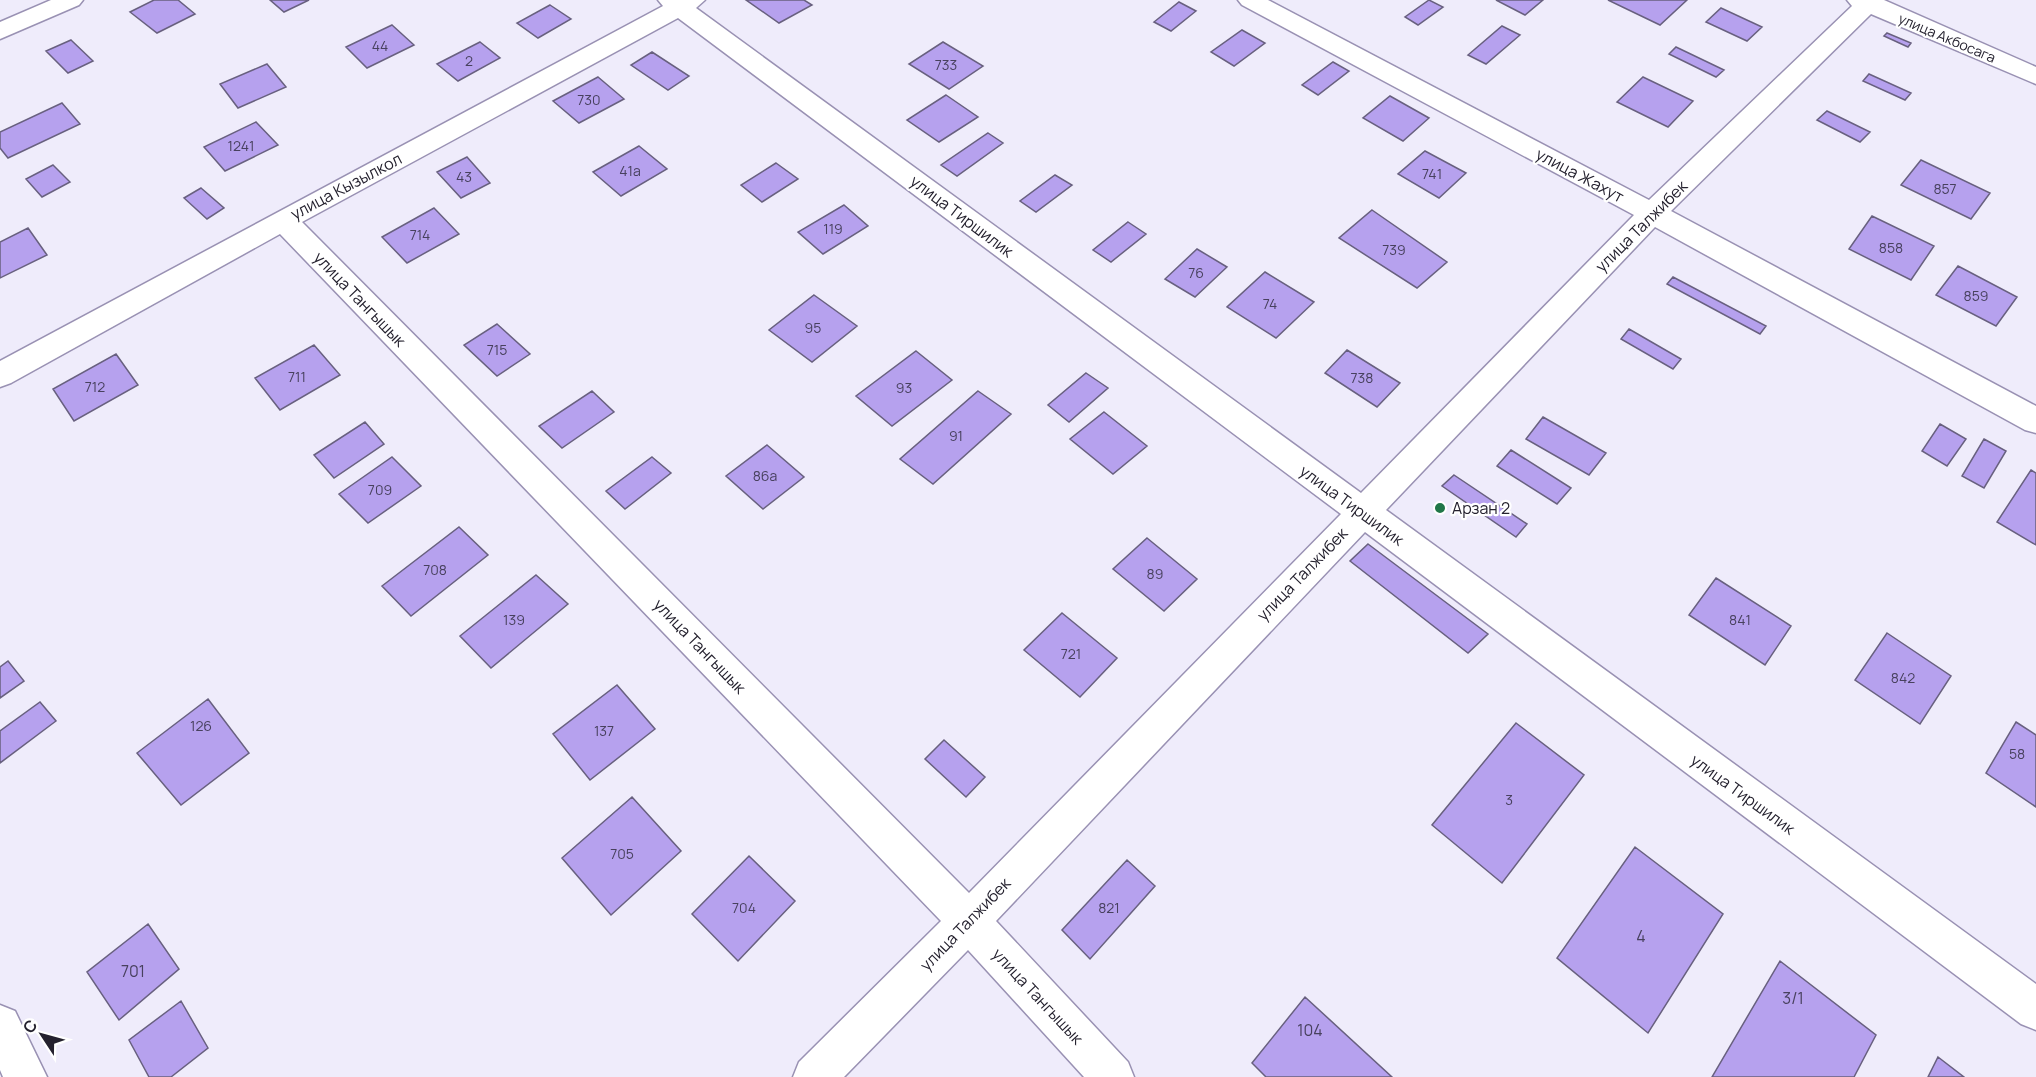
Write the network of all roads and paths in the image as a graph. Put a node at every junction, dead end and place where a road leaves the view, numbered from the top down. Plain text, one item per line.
1 (71, 0) edge
2 (1250, 0) edge
3 (1866, 1) edge
4 (681, 2) edge
5 (0, 31) edge
6 (2036, 75) edge
7 (1652, 213) junction
8 (283, 220) junction
9 (0, 375) edge
10 (2036, 421) edge
11 (1362, 513) junction
12 (969, 921) junction
13 (2036, 1009) edge
14 (0, 1026) edge
15 (26, 1077) edge
16 (814, 1077) edge
17 (1113, 1077) edge

1 - 5 street
2 - 7 street, улица Жахут
3 - 6 street, улица Акбосага
3 - 7 street, улица Талжибек
4 - 8 street, улица Кызылкол
4 - 11 street, улица Тиршилик
7 - 10 street, улица Жахут
7 - 11 street, улица Талжибек
8 - 9 street, улица Кызылкол
8 - 12 street, улица Тангышык
11 - 12 street, улица Талжибек
11 - 13 street, улица Тиршилик
12 - 16 street, улица Талжибек
12 - 17 street, улица Тангышык
14 - 15 street

